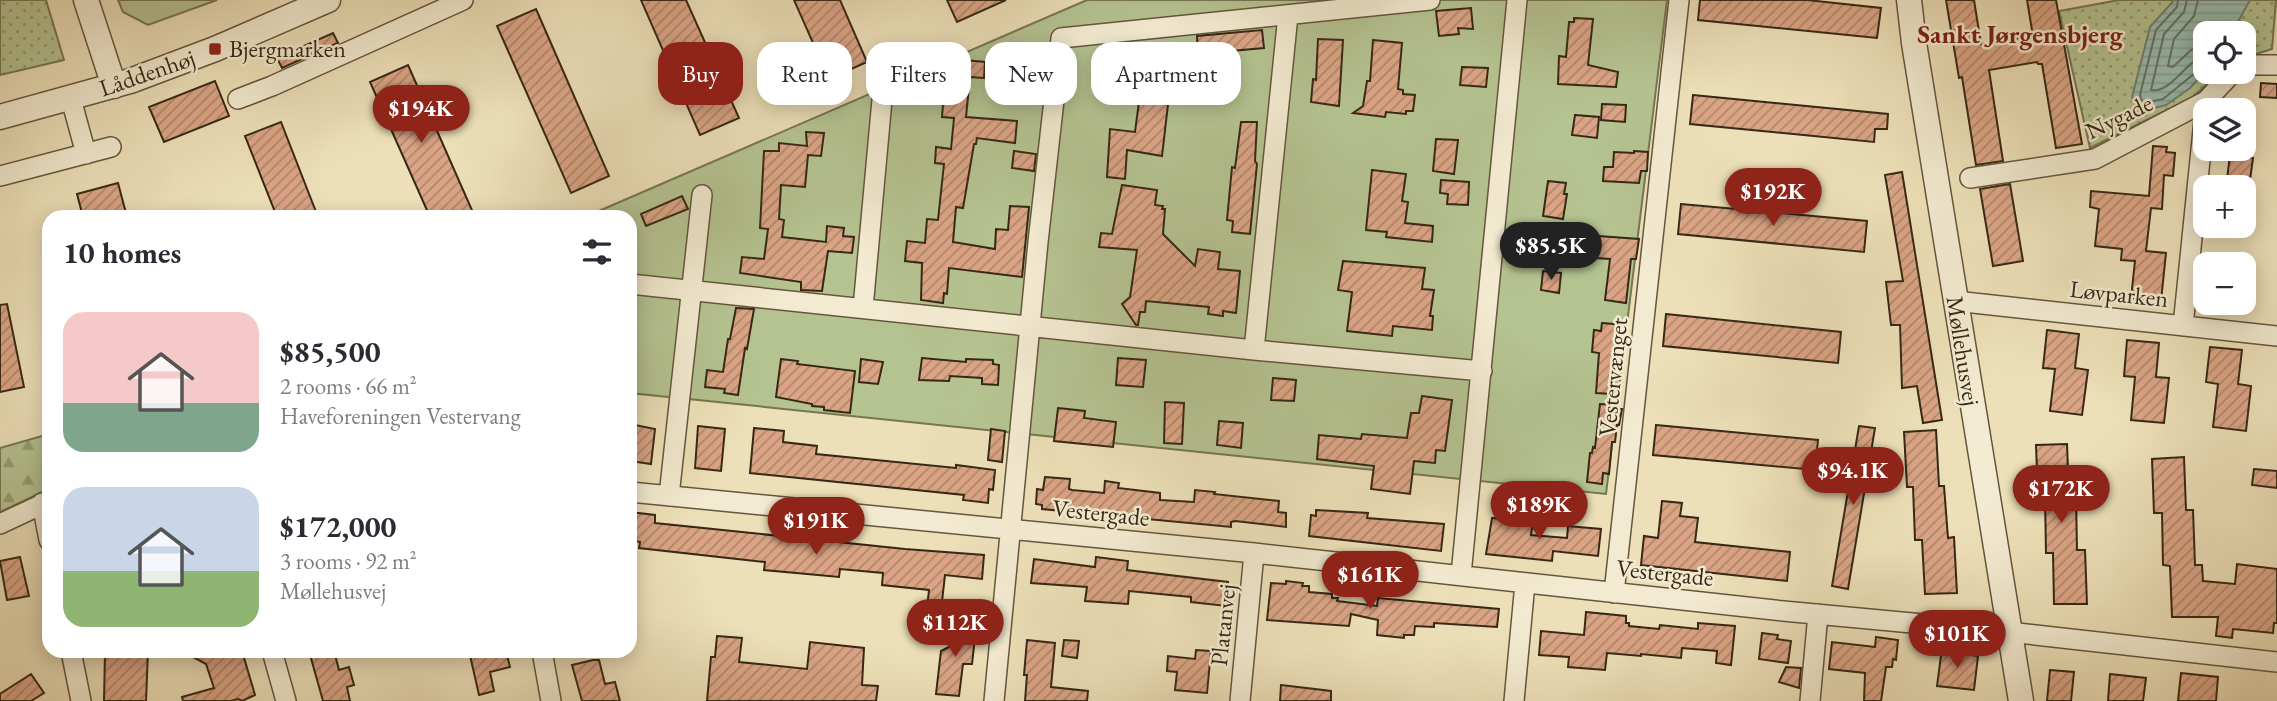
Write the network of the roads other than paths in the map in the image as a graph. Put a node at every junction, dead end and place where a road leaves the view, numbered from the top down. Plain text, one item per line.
1 (86, 0) edge
2 (328, 0) edge
3 (463, 0) edge
4 (1430, 0) edge
5 (1517, 0) edge
6 (1679, 0) edge
7 (1909, 0) edge
8 (1289, 15) junction
9 (2256, 65) edge
10 (2277, 65) edge
11 (2222, 84) edge
12 (114, 86) junction
13 (2209, 98) edge
14 (71, 99) junction
15 (238, 99) dead end
16 (882, 105) edge
17 (2193, 108) edge
18 (0, 117) edge
19 (111, 147) dead end
20 (86, 154) junction
21 (2200, 161) edge
22 (0, 176) edge
23 (1970, 178) dead end
24 (702, 195) dead end
25 (637, 285) edge
26 (690, 290) junction
27 (1955, 301) junction
28 (863, 308) junction
29 (2183, 326) junction
30 (1030, 327) junction
31 (2277, 336) edge
32 (1254, 350) junction
33 (1482, 371) junction
34 (637, 493) edge
35 (668, 496) junction
36 (42, 503) edge
37 (0, 524) edge
38 (1010, 529) junction
39 (1254, 553) junction
40 (1461, 575) junction
41 (1525, 583) junction
42 (1614, 593) junction
43 (1818, 614) junction
44 (2009, 632) junction
45 (72, 658) edge
46 (274, 658) edge
47 (543, 658) edge
48 (2277, 662) edge
49 (81, 701) edge
50 (286, 701) edge
51 (551, 701) edge
52 (994, 701) edge
53 (1240, 701) edge
54 (1514, 701) edge
55 (1810, 701) edge
56 (2021, 701) edge

1 - 12 street
2 - 12 street, Låddenhøj
3 - 15 street
4 - 8 street
5 - 33 street
6 - 42 street, Vestervænget
7 - 27 street, Møllehusvej
8 - 30 street
8 - 32 street
9 - 10 street
11 - 13 street, Nygade
12 - 14 street, Låddenhøj
14 - 18 street, Låddenhøj
14 - 20 street
16 - 28 street
17 - 23 street, Nygade
19 - 20 street
20 - 22 street
21 - 29 street
24 - 26 street
25 - 26 street
26 - 28 street
26 - 35 street
27 - 29 street, Løvparken
27 - 44 street, Møllehusvej
28 - 30 street
29 - 31 street, Løvparken
30 - 32 street
30 - 38 street
32 - 33 street
33 - 40 street
34 - 35 street, Vestergade
35 - 38 street, Vestergade
36 - 37 street
38 - 39 street, Vestergade
38 - 52 street
39 - 40 street, Vestergade
39 - 53 street, Platanvej
40 - 41 street, Vestergade
41 - 42 street, Vestergade
41 - 54 street
42 - 43 street, Vestergade
43 - 44 street, Vestergade
43 - 55 street
44 - 48 street, Vestergade
44 - 56 street, Møllehusvej
45 - 49 street
46 - 50 street
47 - 51 street

